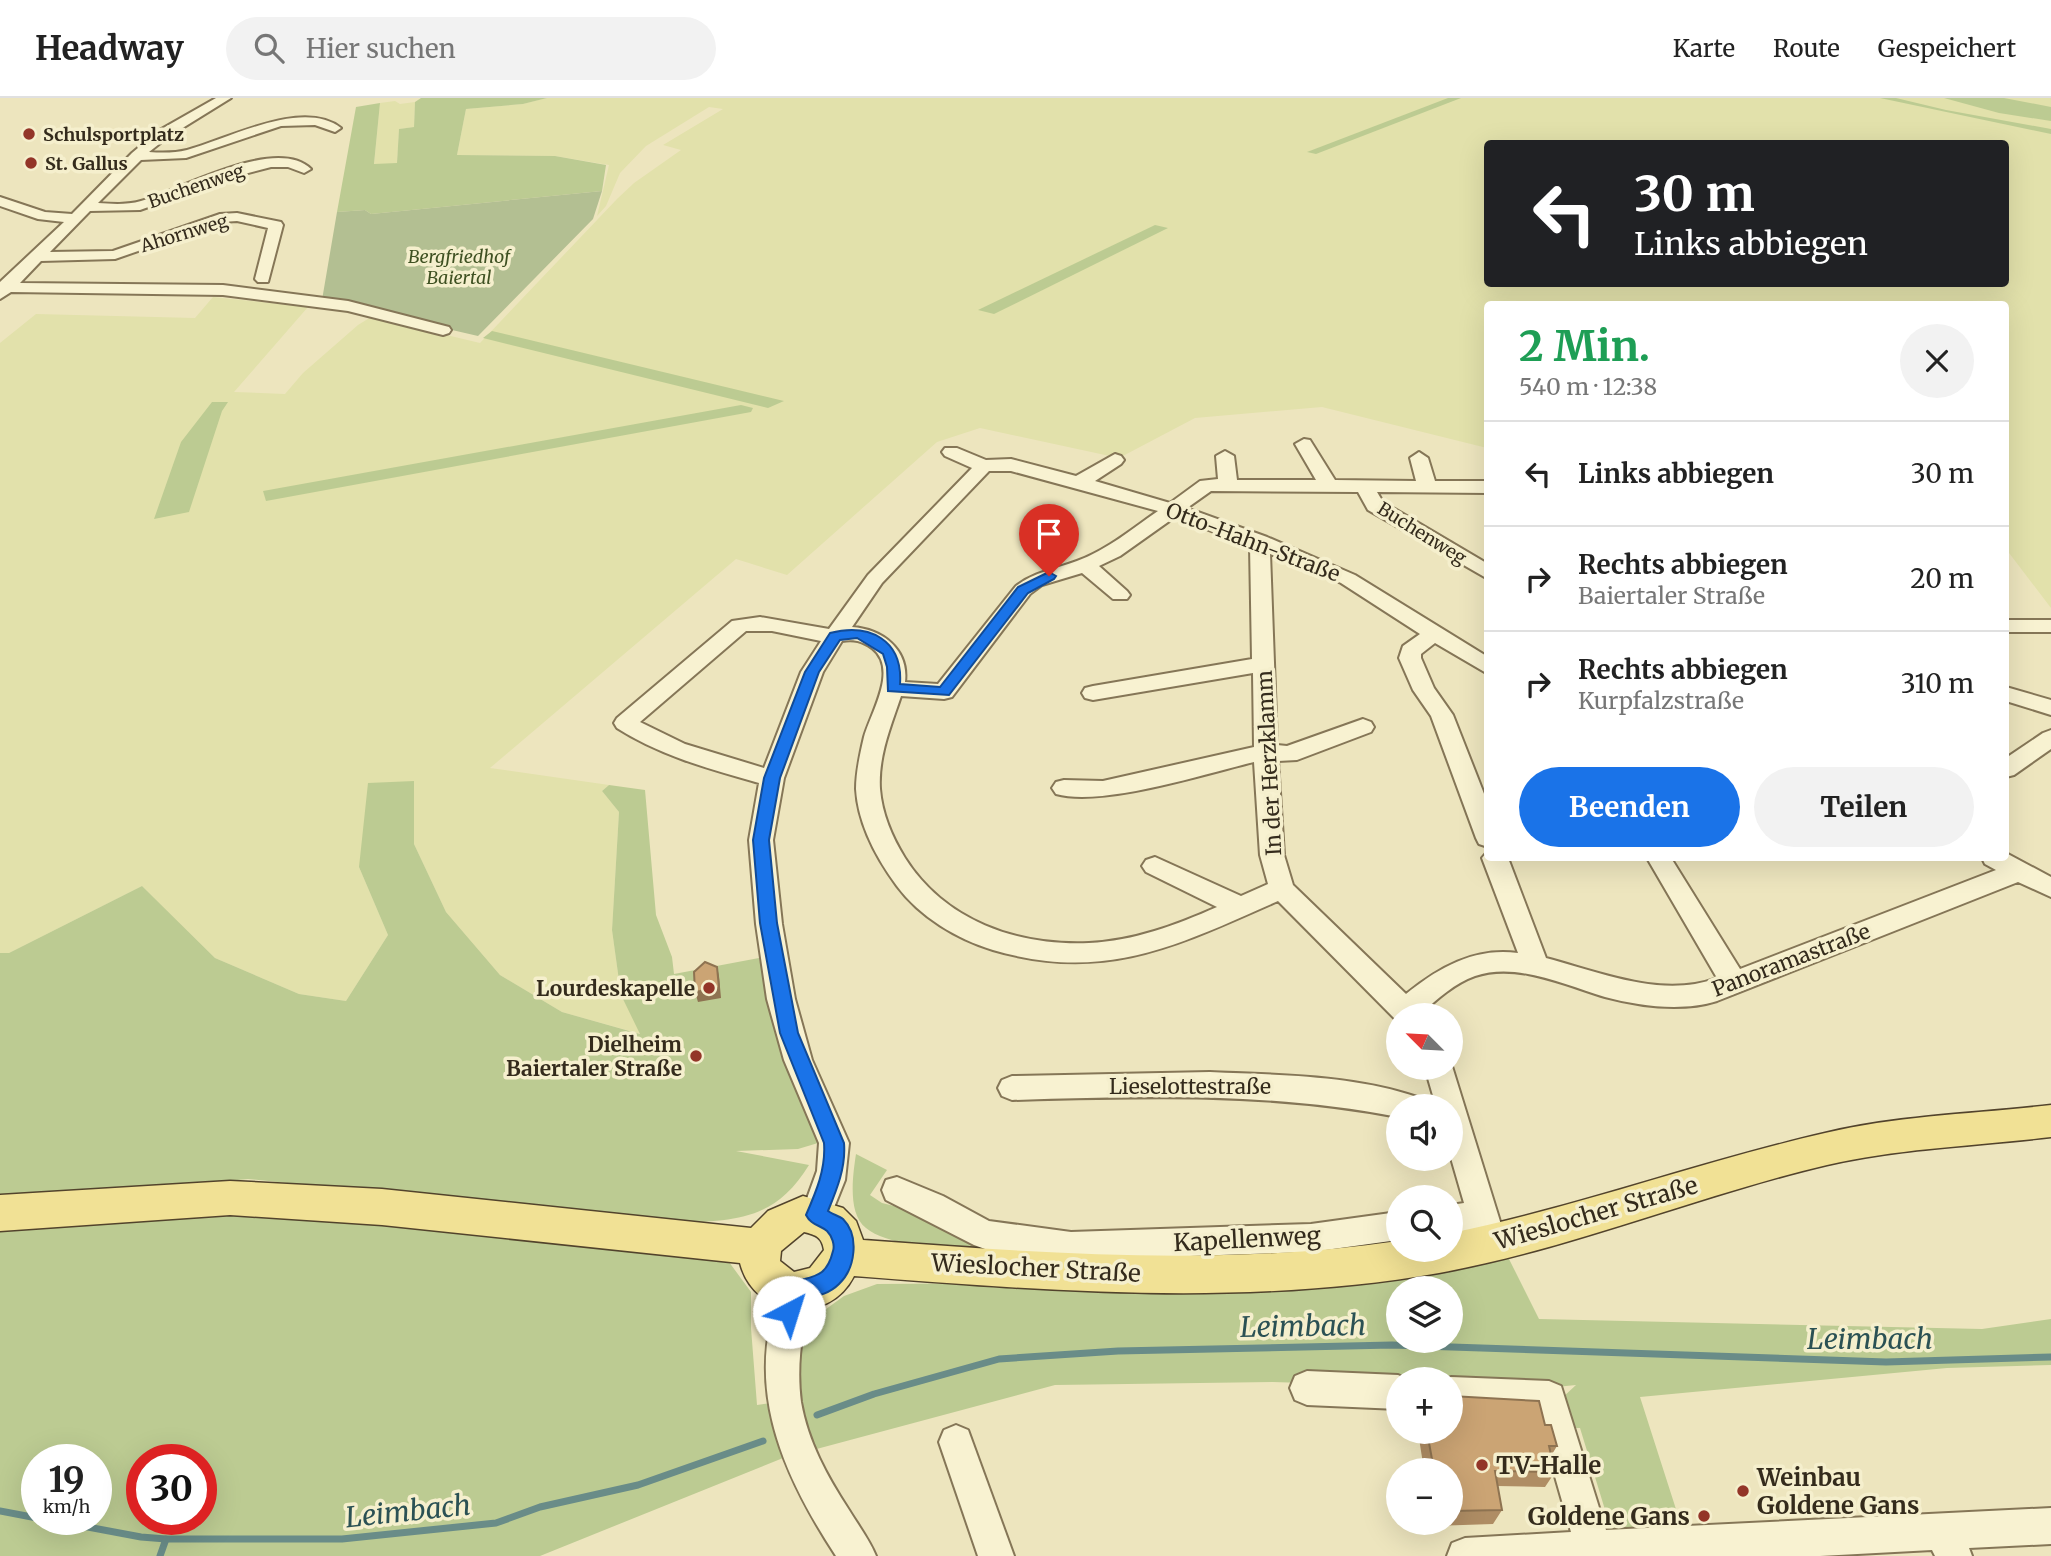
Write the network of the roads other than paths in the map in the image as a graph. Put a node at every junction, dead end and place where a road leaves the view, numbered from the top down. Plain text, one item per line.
1 (225, 98) edge
2 (335, 128) dead end
3 (137, 156) junction
4 (304, 169) dead end
5 (0, 201) edge
6 (81, 213) junction
7 (37, 257) junction
8 (262, 279) dead end
9 (2, 289) edge
10 (443, 330) dead end
11 (1304, 444) dead end
12 (951, 452) dead end
13 (1225, 456) dead end
14 (1419, 458) dead end
15 (1115, 460) dead end
16 (984, 466) junction
17 (1080, 482) junction
18 (1228, 484) junction
19 (1364, 485) junction
20 (1329, 486) junction
21 (1427, 486) junction
22 (1484, 487) edge
23 (1171, 509) junction
24 (1260, 541) junction
25 (1085, 565) junction
26 (1484, 571) edge
27 (1120, 595) dead end
28 (2009, 626) edge
29 (2051, 626) edge
30 (1434, 634) junction
31 (835, 636) junction
32 (1263, 664) junction
33 (1484, 665) edge
34 (893, 688) junction
35 (1093, 693) dead end
36 (2009, 695) edge
37 (2051, 708) edge
38 (1363, 727) dead end
39 (2051, 738) edge
40 (1265, 752) junction
41 (2009, 767) edge
42 (772, 778) junction
43 (1064, 789) dead end
44 (1484, 828) edge
45 (1496, 861) edge
46 (1661, 861) edge
47 (1999, 861) edge
48 (1156, 866) dead end
49 (2017, 872) junction
50 (2051, 888) edge
51 (1282, 889) junction
52 (1240, 907) junction
53 (1536, 966) junction
54 (1734, 982) junction
55 (1398, 1003) edge
56 (1417, 1003) edge
57 (1012, 1088) dead end
58 (1386, 1101) edge
59 (2051, 1121) edge
60 (1463, 1151) edge
61 (897, 1190) dead end
62 (0, 1213) edge
63 (816, 1215) junction
64 (1463, 1222) edge
65 (1386, 1228) edge
66 (1486, 1229) junction
67 (761, 1247) junction
68 (844, 1257) junction
69 (796, 1291) junction
70 (1307, 1388) dead end
71 (1386, 1391) edge
72 (1463, 1394) edge
73 (956, 1442) dead end
74 (2051, 1526) edge
75 (1948, 1544) edge
76 (1594, 1550) junction
77 (858, 1556) edge
78 (996, 1556) edge
79 (1465, 1556) edge

1 - 3 street
2 - 3 street
3 - 6 street
4 - 6 street, Buchenweg
5 - 6 street, Buchenweg
6 - 7 street
7 - 8 street, Ahornweg
7 - 9 street
9 - 10 street
11 - 20 street
12 - 16 street, Otto-Hahn-Straße
13 - 18 street
14 - 21 street
15 - 17 street
16 - 17 street, Otto-Hahn-Straße
16 - 31 street
17 - 23 street, Otto-Hahn-Straße
18 - 20 street
18 - 23 street
19 - 20 street
19 - 21 street
19 - 26 street, Buchenweg
21 - 22 street
23 - 24 street, Otto-Hahn-Straße
23 - 25 street
24 - 30 street, Otto-Hahn-Straße
24 - 32 street, In der Herzklamm
25 - 27 street
25 - 34 street
28 - 29 street
30 - 33 street, Otto-Hahn-Straße
30 - 44 street
31 - 34 street
31 - 42 street
31 - 42 street
32 - 35 street
32 - 40 street, In der Herzklamm
34 - 52 street
36 - 37 street
38 - 40 street
39 - 41 street
40 - 43 street
40 - 51 street, In der Herzklamm
42 - 63 street
45 - 53 street
46 - 54 street
47 - 49 street
48 - 52 street
49 - 50 street
49 - 54 street, Panoramastraße
51 - 52 street
51 - 55 street, In der Herzklamm
53 - 54 street, Panoramastraße
53 - 56 street, Panoramastraße
57 - 58 street, Lieselottestraße
59 - 66 main road, Wieslocher Straße
60 - 66 street
61 - 65 street, Kapellenweg
62 - 67 main road
63 - 67 main road
63 - 68 main road
64 - 66 street
66 - 68 main road, Wieslocher Straße
67 - 69 main road
68 - 69 main road
69 - 77 street
70 - 71 street
72 - 76 street
73 - 78 street
74 - 75 street
75 - 76 street
76 - 79 street

